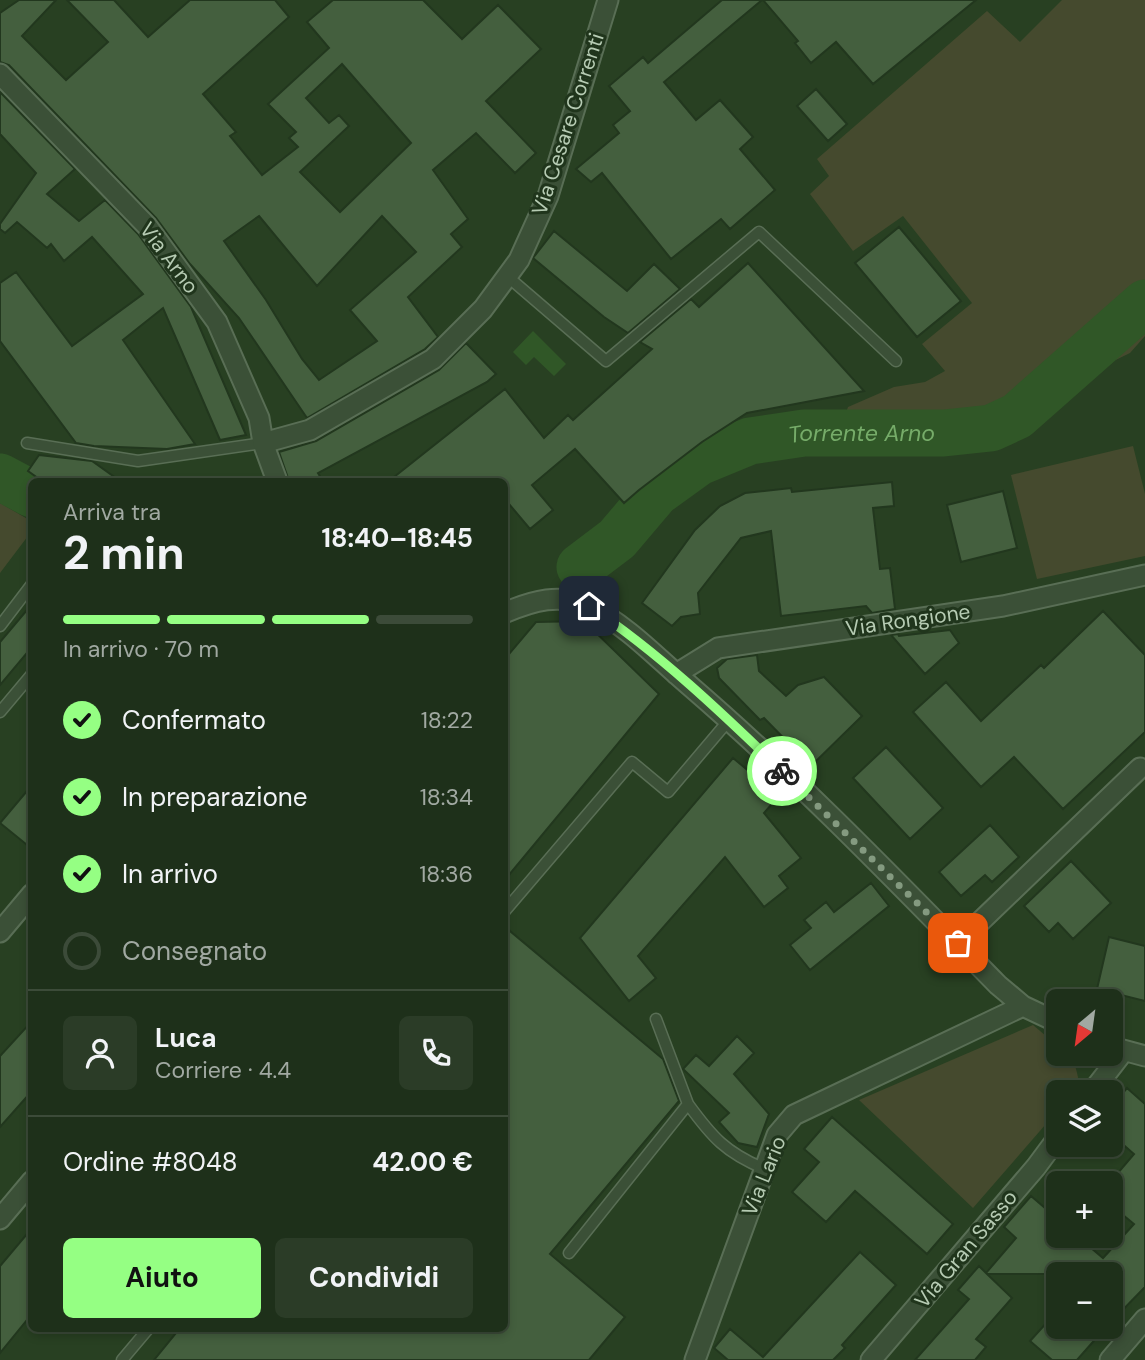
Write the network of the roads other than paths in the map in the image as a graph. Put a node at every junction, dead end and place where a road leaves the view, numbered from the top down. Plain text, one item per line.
1 (608, 0) edge
2 (0, 74) edge
3 (507, 276) junction
4 (896, 361) dead end
5 (27, 443) dead end
6 (263, 443) junction
7 (275, 478) edge
8 (1145, 575) edge
9 (28, 589) edge
10 (508, 611) edge
11 (0, 626) edge
12 (676, 674) junction
13 (28, 679) edge
14 (0, 712) edge
15 (729, 720) junction
16 (1140, 768) dead end
17 (28, 899) edge
18 (508, 907) edge
19 (0, 932) edge
20 (958, 943) junction
21 (1023, 1006) junction
22 (1046, 1017) edge
23 (656, 1019) dead end
24 (1124, 1051) edge
25 (1145, 1056) edge
26 (688, 1104) junction
27 (1046, 1154) edge
28 (765, 1169) junction
29 (28, 1186) edge
30 (0, 1219) edge
31 (569, 1253) dead end
32 (1145, 1319) edge
33 (146, 1332) edge
34 (122, 1360) edge
35 (695, 1360) edge
36 (872, 1360) edge
37 (1110, 1360) edge

1 - 3 street, Via Cesare Correnti
2 - 6 street, Via Arno
3 - 4 lane
3 - 6 street, Via Cesare Correnti
5 - 6 lane
6 - 7 street, Via Arno
8 - 12 street, Via Rongione
9 - 11 lane
10 - 12 street
12 - 15 street
13 - 14 lane
15 - 18 lane
15 - 20 street
16 - 20 street
17 - 19 street
20 - 21 street
21 - 22 street
21 - 28 street, Via Lario
23 - 26 lane
24 - 25 street
26 - 28 lane
26 - 31 lane
27 - 36 street, Via Gran Sasso
28 - 35 street, Via Lario
29 - 30 street
32 - 37 street
33 - 34 lane

